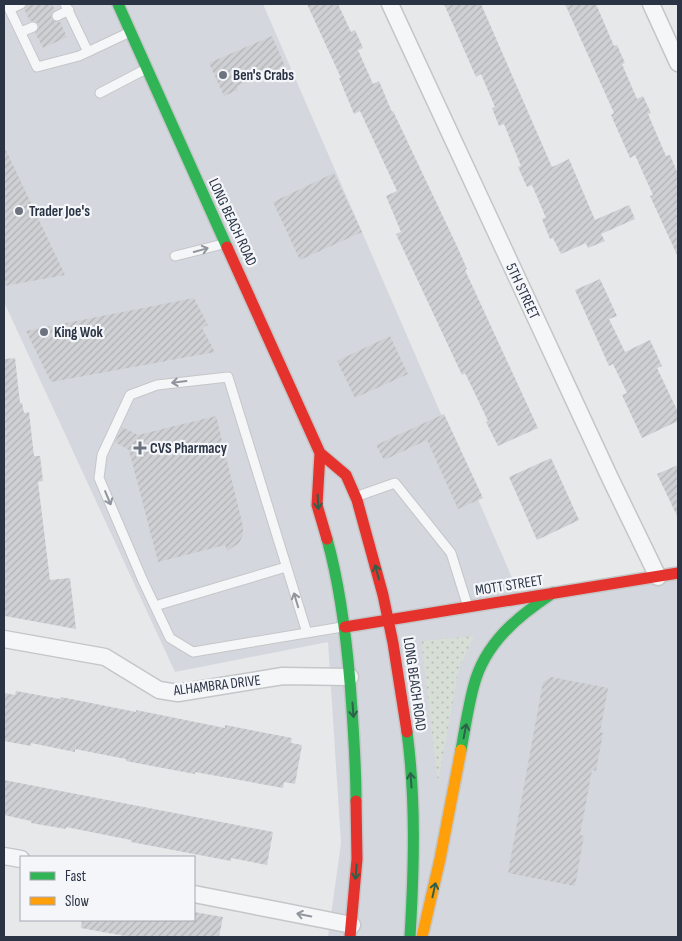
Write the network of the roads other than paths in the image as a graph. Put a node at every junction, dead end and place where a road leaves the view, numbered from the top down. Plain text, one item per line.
1 (21, 4) edge
2 (118, 4) edge
3 (390, 4) edge
4 (651, 4) edge
5 (9, 6) edge
6 (67, 7) edge
7 (57, 16) dead end
8 (33, 27) dead end
9 (21, 32) junction
10 (131, 32) junction
11 (88, 52) junction
12 (678, 63) edge
13 (146, 68) junction
14 (100, 93) dead end
15 (226, 243) junction
16 (175, 256) dead end
17 (320, 453) junction
18 (355, 496) junction
19 (286, 567) junction
20 (678, 573) edge
21 (658, 576) junction
22 (553, 593) junction
23 (155, 606) junction
24 (468, 607) junction
25 (390, 619) junction
26 (345, 626) junction
27 (307, 633) junction
28 (4, 639) edge
29 (350, 677) junction
30 (4, 856) edge
31 (20, 859) edge
32 (195, 894) edge
33 (351, 931) edge
34 (410, 937) edge
35 (421, 937) edge

1 - 5 lane
2 - 10 main road, LONG BEACH ROAD
3 - 21 street, 5TH STREET
4 - 12 street
5 - 9 lane
6 - 7 lane
6 - 11 lane
8 - 9 lane
9 - 11 lane
10 - 11 lane
10 - 13 main road, LONG BEACH ROAD
13 - 14 lane
13 - 15 main road, LONG BEACH ROAD
16 -> 15 lane
15 - 17 main road, LONG BEACH ROAD
17 - 18 main road, LONG BEACH ROAD
17 -> 26 main road, LONG BEACH ROAD
18 - 24 lane
25 -> 18 main road, LONG BEACH ROAD
19 - 23 lane
19 -> 23 lane
27 -> 19 lane
20 - 21 main road, MOTT STREET
21 - 22 main road, MOTT STREET
22 - 24 main road, MOTT STREET
35 -> 22 main road
23 - 27 lane
24 - 25 main road, MOTT STREET
25 - 26 main road, MOTT STREET
34 -> 25 main road, LONG BEACH ROAD
26 - 27 lane
26 - 29 main road, LONG BEACH ROAD
28 - 29 street, ALHAMBRA DRIVE
29 -> 33 main road, LONG BEACH ROAD
30 - 31 street
33 -> 32 street

